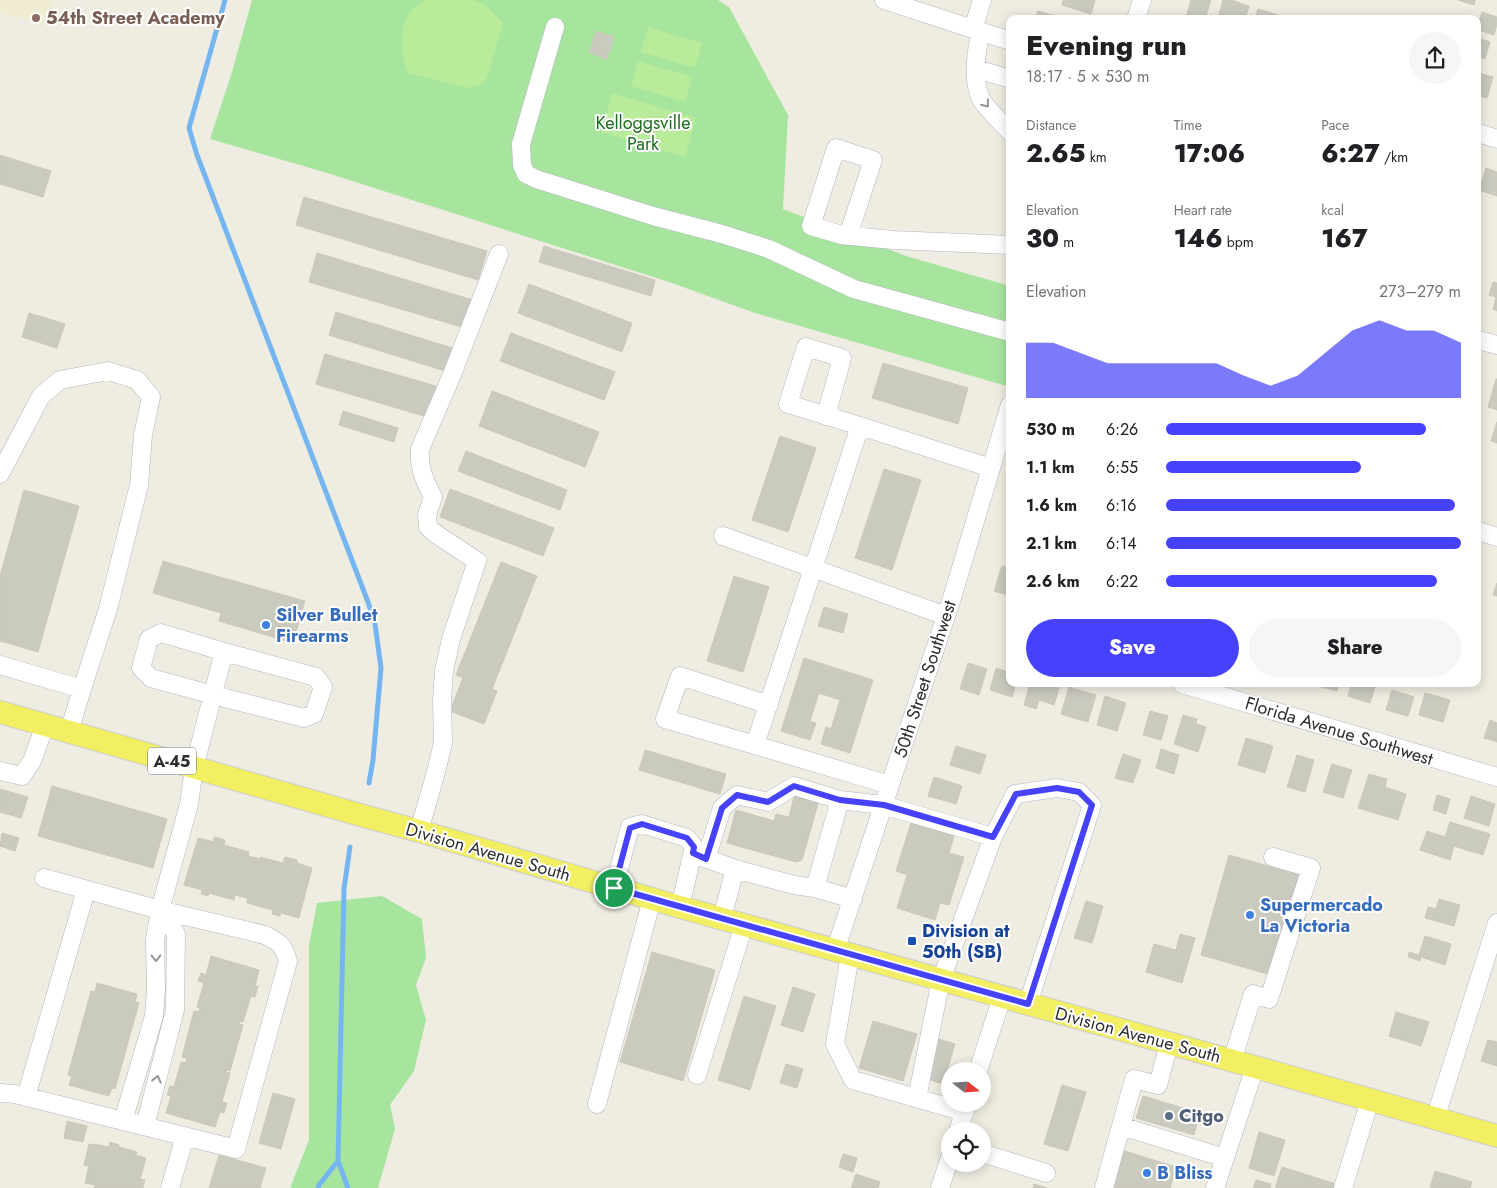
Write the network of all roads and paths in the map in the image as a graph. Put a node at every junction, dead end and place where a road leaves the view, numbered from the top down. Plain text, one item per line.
1 (884, 0) edge
2 (982, 0) edge
3 (1142, 0) edge
4 (1137, 15) edge
5 (555, 27) dead end
6 (977, 31) junction
7 (1006, 40) edge
8 (977, 69) junction
9 (1006, 79) edge
10 (1006, 127) edge
11 (1481, 134) edge
12 (1497, 139) edge
13 (848, 236) junction
14 (1006, 245) edge
15 (499, 254) dead end
16 (1006, 331) edge
17 (1481, 341) edge
18 (1497, 346) edge
19 (826, 416) dead end
20 (1006, 418) edge
21 (860, 426) junction
22 (991, 468) junction
23 (0, 474) edge
24 (1481, 532) edge
25 (724, 536) dead end
26 (1497, 537) edge
27 (813, 568) junction
28 (946, 616) junction
29 (228, 653) junction
30 (0, 665) edge
31 (1192, 687) edge
32 (82, 689) junction
33 (213, 696) junction
34 (768, 706) junction
35 (0, 712) edge
36 (45, 725) junction
37 (69, 732) junction
38 (755, 745) junction
39 (194, 768) junction
40 (0, 771) edge
41 (1497, 777) edge
42 (890, 785) junction
43 (840, 800) junction
44 (884, 805) junction
45 (419, 831) junction
46 (993, 837) junction
47 (699, 856) junction
48 (1273, 857) dead end
49 (735, 869) junction
50 (44, 878) dead end
51 (614, 888) junction
52 (815, 888) junction
53 (86, 890) junction
54 (652, 899) junction
55 (852, 899) junction
56 (680, 907) junction
57 (160, 910) junction
58 (722, 918) junction
59 (1497, 923) edge
60 (744, 925) junction
61 (843, 953) junction
62 (941, 980) junction
63 (1002, 997) junction
64 (1028, 1004) junction
65 (1170, 1044) junction
66 (1232, 1061) junction
67 (981, 1062) edge
68 (1255, 1067) junction
69 (697, 1075) dead end
70 (0, 1093) edge
71 (26, 1097) junction
72 (917, 1098) junction
73 (1370, 1100) junction
74 (941, 1103) edge
75 (597, 1104) dead end
76 (1435, 1119) junction
77 (123, 1121) junction
78 (144, 1126) junction
79 (1121, 1126) junction
80 (185, 1136) junction
81 (1497, 1136) edge
82 (991, 1156) edge
83 (1225, 1158) junction
84 (945, 1172) edge
85 (1046, 1173) dead end
86 (170, 1188) edge
87 (940, 1188) edge
88 (1104, 1188) edge
89 (1216, 1188) edge
90 (1344, 1188) edge

1 - 6 street
2 - 6 street
3 - 4 street
5 - 16 street
6 - 7 street
6 - 8 street
8 - 9 street
8 -> 10 street
11 - 12 street
13 - 13 street
13 - 14 street
15 - 45 street
17 - 18 street
19 - 21 street
20 - 22 street, 50th Street Southwest
21 - 22 street
21 - 27 street
22 - 28 street, 50th Street Southwest
23 - 32 street
24 - 26 street
25 - 27 street
27 - 28 street
27 - 34 street
28 - 42 street, 50th Street Southwest
29 - 33 street
29 - 33 street
29 - 33 street
30 - 32 street
31 - 41 street, Florida Avenue Southwest
32 - 37 street
33 - 39 street
34 - 38 street
34 - 38 street
35 - 36 main road, Division Avenue South / A-45
36 - 37 main road, Division Avenue South / A-45
36 - 40 street
37 - 39 main road, Division Avenue South / A-45
38 - 42 street
39 - 45 main road, Division Avenue South / A-45
39 - 57 street
42 - 44 street, 50th Street Southwest
43 - 44 street
43 - 47 street
43 - 52 street
44 - 46 street
44 - 55 street, 50th Street Southwest
45 - 51 main road, Division Avenue South / A-45
46 - 62 street
46 - 64 street
47 - 49 street
47 - 51 street
47 - 56 street
48 - 66 street
49 - 52 street
49 - 58 street
50 - 53 street
51 - 54 main road, Division Avenue South / A-45
52 - 55 street
53 - 57 street
53 - 71 street
54 - 56 main road, Division Avenue South / A-45
54 - 75 street
55 - 61 street, 50th Street Southwest
56 - 58 main road, Division Avenue South / A-45
57 -> 77 street
78 -> 57 street
57 - 80 street
58 - 60 main road, Division Avenue South / A-45
59 - 76 street
60 - 61 main road, Division Avenue South / A-45
60 - 69 street
61 - 62 main road, Division Avenue South / A-45
61 - 72 street, 50th Street Southwest
62 - 63 main road, Division Avenue South / A-45
62 - 72 street
63 - 64 main road, Division Avenue South / A-45
63 - 67 street
64 - 65 main road, Division Avenue South / A-45
65 - 66 main road, Division Avenue South / A-45
65 - 79 street
66 - 68 main road, Division Avenue South / A-45
68 - 73 main road, Division Avenue South / A-45
68 - 83 street
70 - 71 street
71 - 77 street
72 - 74 street, 50th Street Southwest
73 - 76 main road, Division Avenue South / A-45
73 - 90 street
76 - 81 main road, Division Avenue South / A-45
77 - 78 street
78 - 80 street
79 - 83 street
79 - 88 street
80 - 86 street
82 - 85 street
83 - 89 street
84 - 87 street

